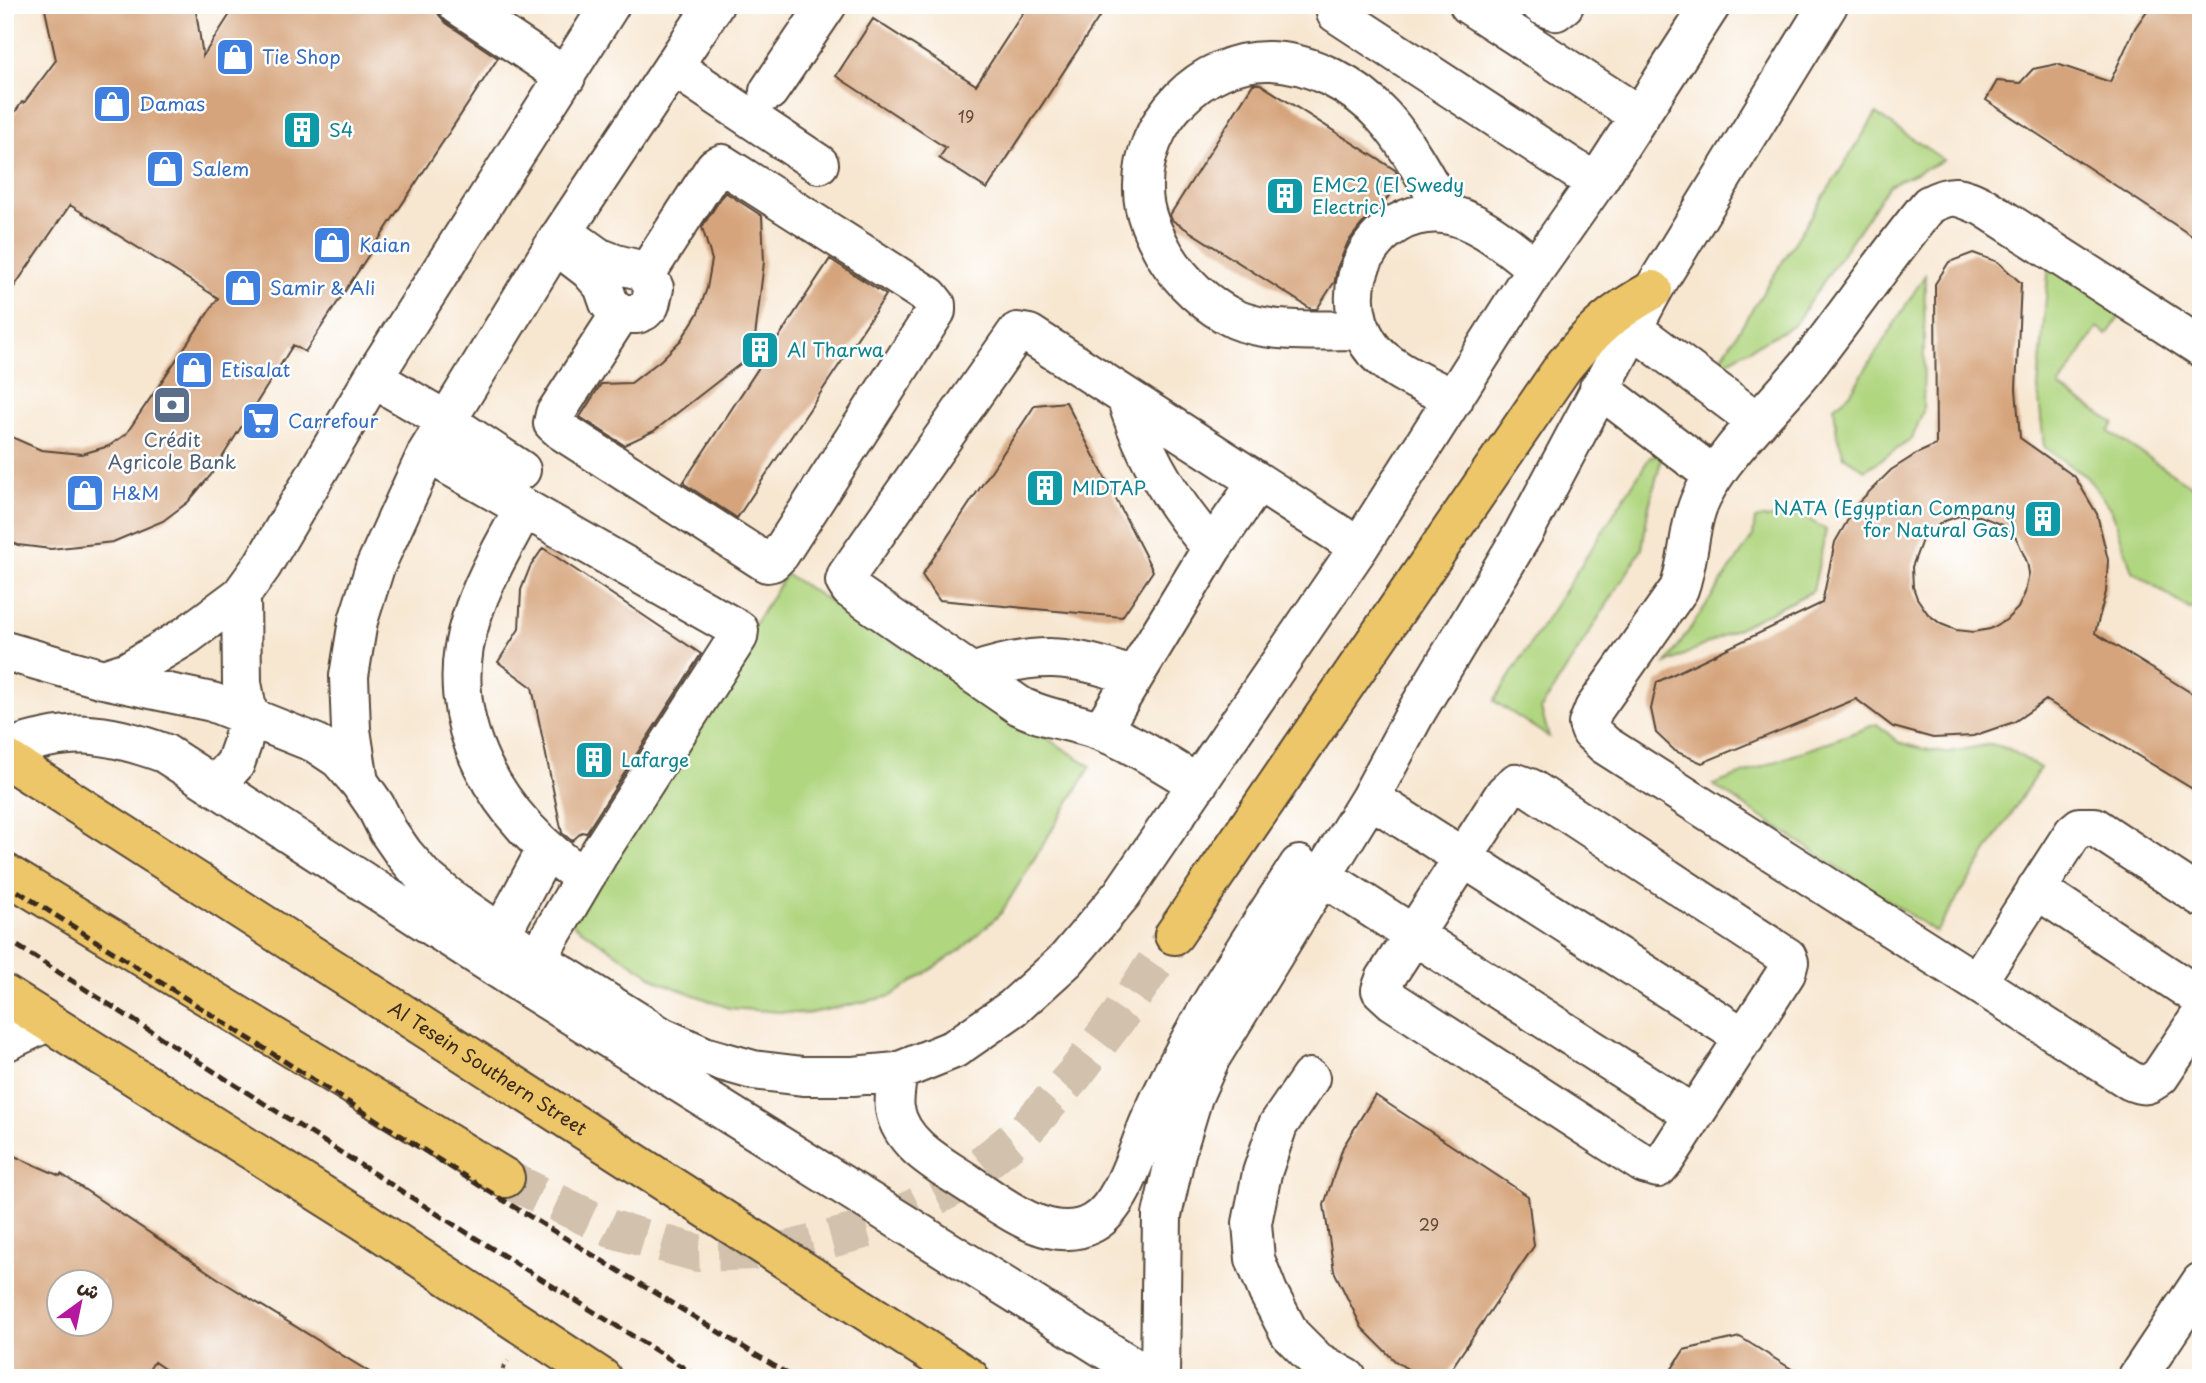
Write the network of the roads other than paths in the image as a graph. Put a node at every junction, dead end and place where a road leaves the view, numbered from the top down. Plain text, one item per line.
1 (458, 5) edge
2 (610, 5) edge
3 (714, 5) edge
4 (827, 5) edge
5 (1469, 5) edge
6 (1541, 5) edge
7 (1564, 5) edge
8 (1711, 5) edge
9 (1828, 5) edge
10 (1336, 13) dead end
11 (674, 67) junction
12 (566, 77) junction
13 (769, 91) dead end
14 (1640, 116) junction
15 (819, 164) dead end
16 (1596, 183) junction
17 (1446, 214) junction
18 (559, 238) junction
19 (1536, 268) junction
20 (646, 274) junction
21 (1653, 290) junction
22 (620, 314) junction
23 (1632, 328) junction
24 (1361, 330) junction
25 (2201, 347) edge
26 (373, 378) junction
27 (1599, 388) junction
28 (1126, 397) junction
29 (1454, 399) junction
30 (1758, 422) junction
31 (436, 437) junction
32 (521, 470) dead end
33 (1714, 475) junction
34 (1257, 483) junction
35 (524, 508) junction
36 (1359, 547) junction
37 (1212, 548) junction
38 (241, 595) junction
39 (5, 650) edge
40 (972, 673) junction
41 (1133, 677) junction
42 (103, 679) junction
43 (248, 714) junction
44 (1415, 714) junction
45 (1101, 731) junction
46 (5, 750) edge
47 (5, 758) edge
48 (359, 782) junction
49 (1199, 784) junction
50 (215, 786) junction
51 (1370, 798) junction
52 (546, 850) junction
53 (1463, 858) junction
54 (5, 873) edge
55 (1322, 876) junction
56 (584, 877) junction
57 (2036, 889) junction
58 (2201, 897) edge
59 (501, 934) junction
60 (1413, 934) junction
61 (1174, 935) tunnel mouth
62 (529, 971) junction
63 (1977, 982) junction
64 (5, 995) edge
65 (2201, 998) edge
66 (2201, 1015) edge
67 (47, 1022) junction
68 (1745, 1038) junction
69 (5, 1042) edge
70 (897, 1072) junction
71 (1310, 1079) dead end
72 (1694, 1115) junction
73 (505, 1178) tunnel mouth
74 (2201, 1282) edge
75 (934, 1364) edge
76 (602, 1378) edge
77 (970, 1378) edge
78 (1151, 1378) edge
79 (1160, 1378) edge
80 (1347, 1378) edge
81 (2137, 1378) edge

1 - 12 street
2 - 12 street
3 - 11 street
4 - 13 street
5 - 14 street
6 - 7 street
8 - 14 street
9 - 21 street
10 - 16 street
11 - 15 street
11 - 18 street
12 - 26 street
14 - 16 street
16 - 19 street
17 - 19 street
17 - 24 street
17 - 24 street
18 - 20 street
18 - 22 street
18 - 31 street
19 - 29 street
20 - 22 street
20 - 22 street
21 - 23 street
21 - 61 highway
23 - 27 street
23 - 30 street
24 - 29 street
25 - 30 street
26 - 31 street
26 - 38 street
27 - 33 street
27 - 44 street
28 - 34 street
28 - 37 street
28 - 40 street
29 - 36 street
30 - 33 street
31 - 32 street
31 - 35 street
31 - 48 street
33 - 63 street
34 - 36 street
34 - 37 street
35 - 52 street
35 - 56 street
36 - 49 street
37 - 41 street
38 - 42 street
38 - 43 street
39 - 42 street
40 - 41 street
40 - 45 street
41 - 45 street
42 - 43 street
43 - 48 street
43 - 50 street
44 - 51 street
44 - 70 street
45 - 49 street
46 - 50 street
47 - 75 highway, Al Tesein Southern Street
48 - 59 street
49 - 70 street
50 - 62 street
51 - 53 street
51 - 55 street
52 - 56 street
52 - 59 street
53 - 60 street
53 - 68 street
53 - 68 street
54 - 73 highway
55 - 60 street
55 - 79 street
56 - 62 street
57 - 58 street
57 - 63 street
57 - 65 street
59 - 62 street
60 - 72 street
60 - 72 street
62 - 70 street
62 - 78 street
63 - 66 street
64 - 67 highway
67 - 69 street
67 - 76 highway
68 - 72 street
71 - 80 street
74 - 81 street
75 - 77 highway, Al Tesein Southern Street

